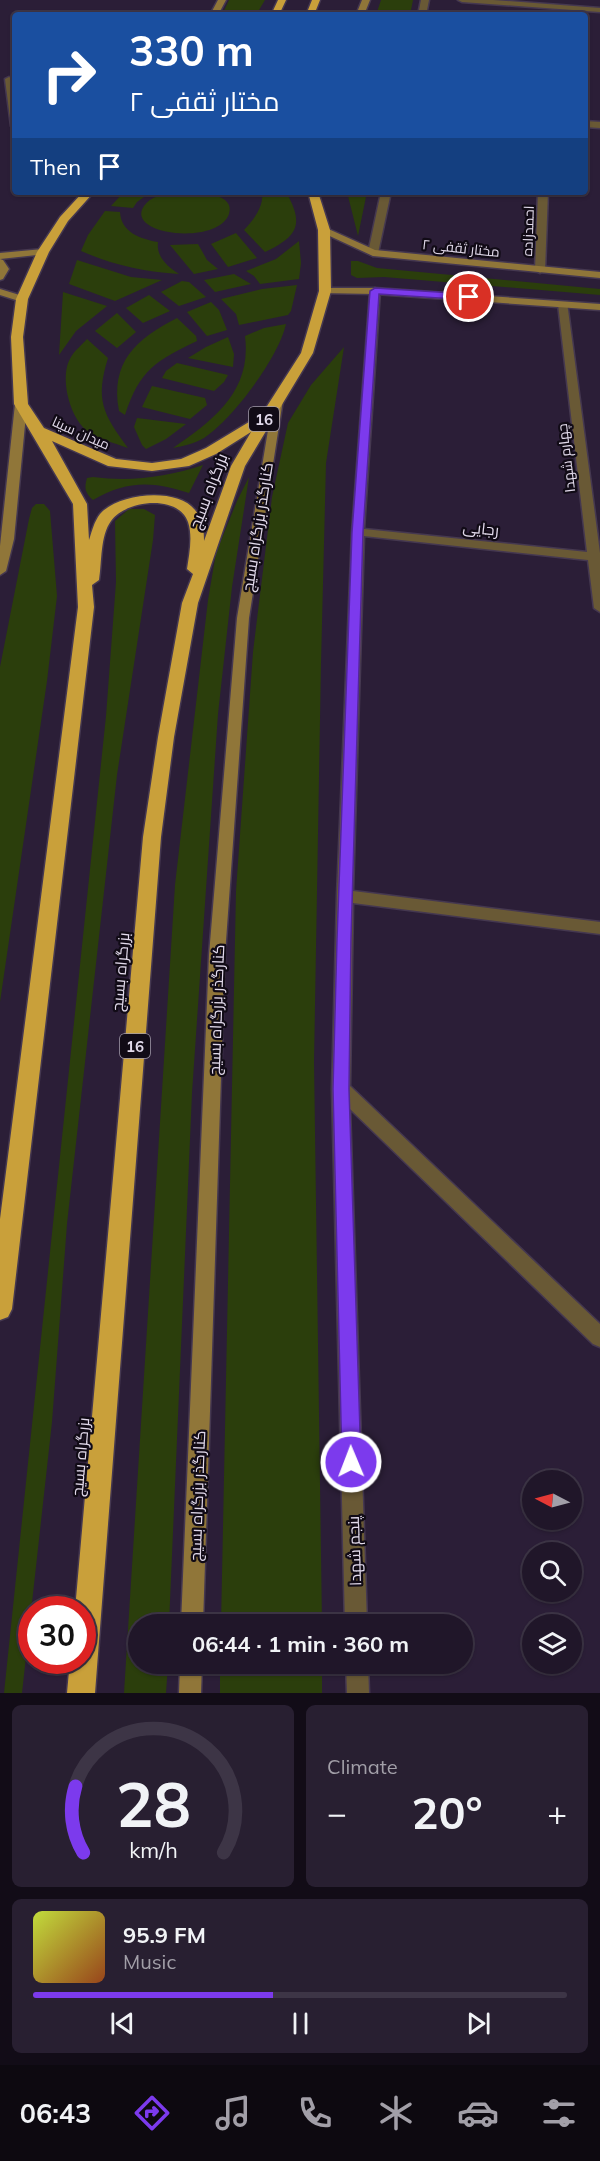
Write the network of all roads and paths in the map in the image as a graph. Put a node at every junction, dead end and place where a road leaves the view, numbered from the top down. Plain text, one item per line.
1 (462, 0) edge
2 (552, 7) edge
3 (600, 10) edge
4 (8, 80) edge
5 (12, 106) edge
6 (86, 195) edge
7 (314, 195) edge
8 (385, 195) edge
9 (543, 195) edge
10 (324, 230) junction
11 (43, 252) junction
12 (373, 253) junction
13 (0, 256) edge
14 (0, 262) edge
15 (540, 270) junction
16 (600, 274) edge
17 (0, 277) edge
18 (325, 291) junction
19 (375, 291) junction
20 (0, 292) edge
21 (22, 299) junction
22 (563, 304) junction
23 (600, 307) edge
24 (21, 404) junction
25 (273, 408) junction
26 (39, 431) junction
27 (358, 532) junction
28 (4, 538) edge
29 (597, 557) edge
30 (0, 572) edge
31 (190, 603) junction
32 (86, 607) junction
33 (600, 608) edge
34 (345, 896) junction
35 (600, 928) edge
36 (341, 1089) junction
37 (0, 1309) edge
38 (600, 1337) edge
39 (192, 1614) edge
40 (356, 1614) edge
41 (191, 1674) edge
42 (357, 1674) edge
43 (81, 1693) edge
44 (190, 1693) edge
45 (358, 1693) edge

1 - 2 street
2 - 3 street
4 - 5 street
6 - 11 highway
7 - 10 highway, میدان سینا / 16
8 - 12 street
9 - 15 street, احمدزاده
10 - 12 street, مختار ثقفی ۲
10 - 18 highway, میدان سینا / 16
11 - 13 street
11 - 21 highway
12 - 15 street, مختار ثقفی ۲
14 - 17 street
15 - 16 street, مختار ثقفی ۲
18 - 19 street
18 - 25 highway, میدان سینا / 16
19 - 22 street
19 - 27 street, پنجم شهدا
20 - 21 street
21 - 24 highway
22 - 23 street
22 - 29 street, چهارم شهدا
24 - 26 highway, میدان سینا
24 - 28 street
25 - 26 highway, میدان سینا / 16
25 - 31 highway, بزرگراه بسیج / 16
25 - 39 street, کنارگذر بزرگراه بسیج
26 - 32 highway
27 - 29 street, رجایی
27 - 34 street, پنجم شهدا
28 - 30 street
29 - 33 street, چهارم شهدا
31 - 32 highway
31 - 43 highway, بزرگراه بسیج / 16
32 - 37 highway
34 - 35 street
34 - 36 street, پنجم شهدا
36 - 38 street
36 - 40 street, پنجم شهدا
41 - 44 street
42 - 45 street

